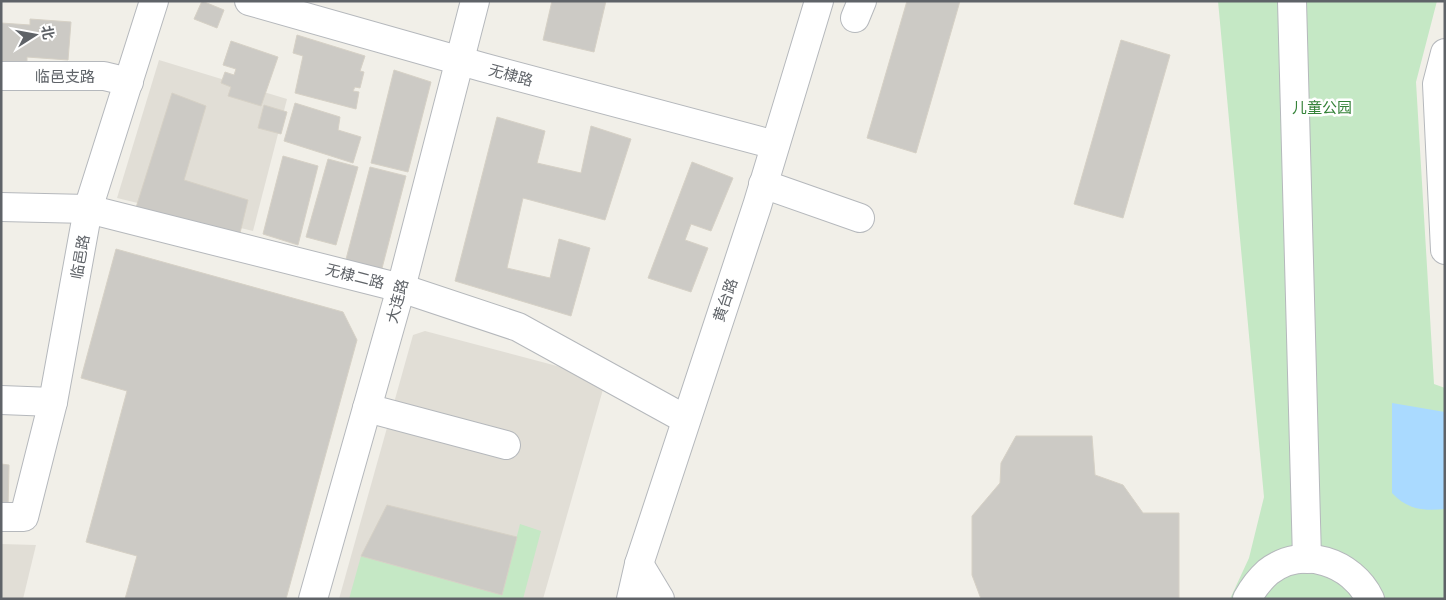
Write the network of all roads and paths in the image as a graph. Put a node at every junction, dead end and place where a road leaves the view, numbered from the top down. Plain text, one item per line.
1 (154, 1) edge
2 (249, 1) edge
3 (475, 1) edge
4 (818, 1) edge
5 (1292, 1) edge
6 (1445, 53) edge
7 (461, 60) junction
8 (1, 76) edge
9 (129, 82) junction
10 (775, 144) junction
11 (763, 184) junction
12 (1, 206) edge
13 (88, 210) junction
14 (860, 218) dead end
15 (1445, 250) edge
16 (401, 288) junction
17 (1, 400) edge
18 (53, 402) junction
19 (367, 408) junction
20 (685, 419) junction
21 (506, 445) dead end
22 (13, 517) edge
23 (1307, 559) junction
24 (639, 564) junction
25 (314, 599) edge
26 (631, 599) edge
27 (660, 599) edge
28 (1247, 599) edge
29 (1370, 599) edge

1 - 9 street, 临邑路
2 - 7 street, 无棣路
3 - 7 street, 大连路
4 - 10 street, 黄台路
5 - 23 street
6 - 15 street
7 - 10 street, 无棣路
7 - 16 street, 大连路
8 - 9 street, 临邑支路
9 - 13 street, 临邑路
10 - 11 street, 黄台路
11 - 14 street
11 - 20 street, 黄台路
12 - 13 street, 无棣二路
13 - 16 street, 无棣二路
13 - 18 street, 临邑路
16 - 19 street, 大连路
16 - 20 street, 无棣二路
17 - 18 street
18 - 22 street, 临邑路
19 - 21 street
19 - 25 street, 大连路
20 - 24 street, 黄台路
23 - 28 street
23 - 29 street
24 - 26 street, 黄台路
24 - 27 street

